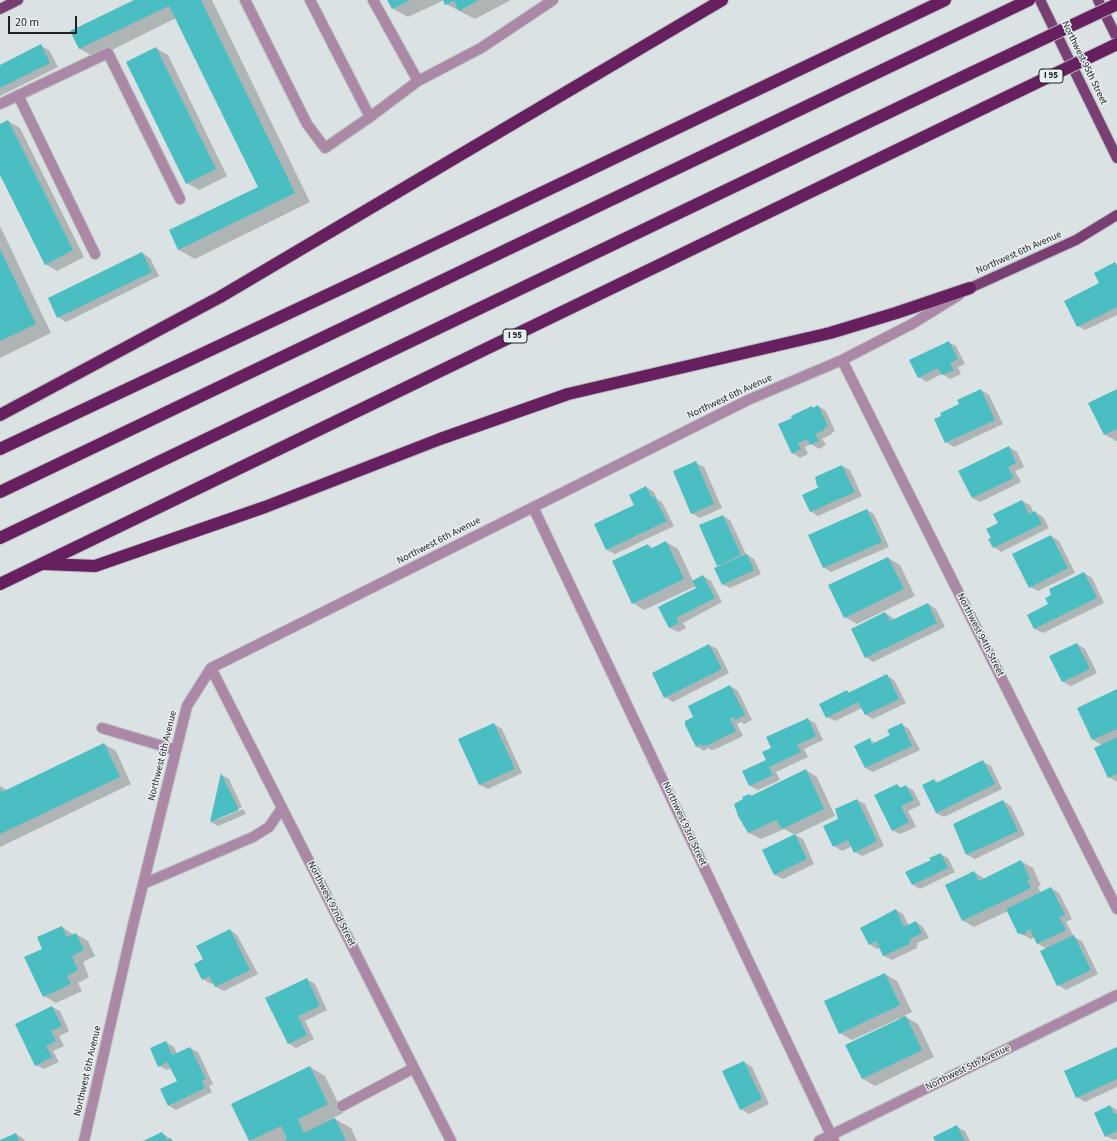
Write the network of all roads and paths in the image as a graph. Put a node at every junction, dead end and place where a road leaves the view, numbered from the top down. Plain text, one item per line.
1 (18, 0) edge
2 (245, 0) edge
3 (310, 0) edge
4 (374, 0) edge
5 (553, 0) edge
6 (722, 0) edge
7 (1029, 0) edge
8 (1040, 0) edge
9 (1098, 0) edge
10 (941, 2) edge
11 (1117, 4) edge
12 (0, 9) edge
13 (1117, 38) edge
14 (1117, 44) edge
15 (418, 81) junction
16 (18, 95) junction
17 (0, 104) edge
18 (370, 117) junction
19 (1117, 158) edge
20 (180, 199) dead end
21 (1117, 215) edge
22 (95, 254) dead end
23 (970, 288) junction
24 (842, 360) junction
25 (0, 415) edge
26 (0, 449) edge
27 (0, 492) edge
28 (533, 507) junction
29 (0, 538) edge
30 (43, 564) junction
31 (0, 584) edge
32 (211, 668) junction
33 (102, 728) dead end
34 (176, 750) junction
35 (282, 808) junction
36 (143, 884) junction
37 (1117, 909) edge
38 (1117, 995) edge
39 (414, 1068) junction
40 (342, 1106) dead end
41 (833, 1138) edge
42 (84, 1141) edge
43 (451, 1141) edge
44 (819, 1141) edge

1 - 12 main road
2 - 18 street
3 - 18 street
4 - 15 street
5 - 15 street
6 - 25 highway
7 - 27 highway
8 - 19 main road, Northwest 95th Street
9 - 13 main road
10 - 26 highway
11 - 29 highway, bridge
14 - 30 highway, I 95, bridge
15 - 18 street
16 - 17 street
16 - 20 street
16 - 22 street
21 - 23 main road, Northwest 6th Avenue
23 - 24 street, Northwest 6th Avenue
23 - 30 highway
24 - 28 street, Northwest 6th Avenue
24 - 37 street, Northwest 94th Street
28 - 32 street, Northwest 6th Avenue
28 - 41 street, Northwest 93rd Street
30 - 31 highway, I 95
32 - 34 street, Northwest 6th Avenue
32 - 35 street, Northwest 92nd Street
33 - 34 street
34 - 36 street, Northwest 6th Avenue
35 - 36 street
35 - 39 street, Northwest 92nd Street
36 - 42 street, Northwest 6th Avenue
38 - 41 street, Northwest 5th Avenue
39 - 40 street
39 - 43 street, Northwest 92nd Street
41 - 44 street, Northwest 5th Avenue

